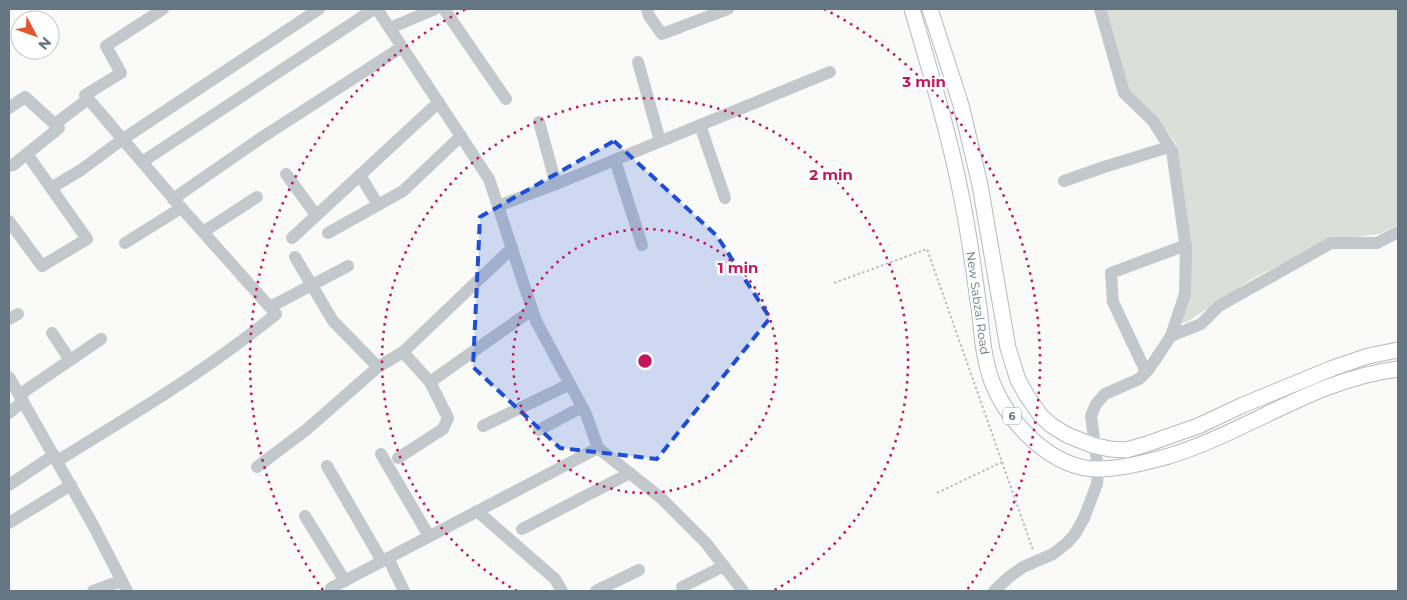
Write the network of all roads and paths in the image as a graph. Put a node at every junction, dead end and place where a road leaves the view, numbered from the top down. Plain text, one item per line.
1 (163, 9) edge
2 (319, 9) edge
3 (376, 9) edge
4 (435, 9) edge
5 (444, 9) edge
6 (647, 9) edge
7 (728, 9) edge
8 (912, 9) edge
9 (930, 9) edge
10 (1100, 9) edge
11 (390, 28) junction
12 (402, 47) junction
13 (638, 62) dead end
14 (830, 72) dead end
15 (88, 99) junction
16 (506, 99) dead end
17 (439, 102) junction
18 (9, 108) edge
19 (539, 122) dead end
20 (700, 125) junction
21 (57, 126) junction
22 (461, 136) junction
23 (123, 139) junction
24 (660, 141) junction
25 (1170, 147) junction
26 (27, 154) junction
27 (615, 160) junction
28 (142, 162) junction
29 (9, 166) edge
30 (286, 174) dead end
31 (360, 175) junction
32 (1064, 181) dead end
33 (556, 184) junction
34 (52, 188) junction
35 (256, 197) dead end
36 (725, 198) dead end
37 (177, 203) junction
38 (378, 205) junction
39 (498, 206) junction
40 (316, 215) junction
41 (9, 220) edge
42 (203, 232) junction
43 (1398, 232) edge
44 (328, 233) dead end
45 (292, 238) dead end
46 (125, 243) dead end
47 (642, 245) dead end
48 (1186, 245) junction
49 (512, 248) junction
50 (295, 257) dead end
51 (348, 266) dead end
52 (834, 283) dead end
53 (312, 286) junction
54 (270, 307) junction
55 (532, 310) junction
56 (52, 333) dead end
57 (1171, 336) junction
58 (101, 339) dead end
59 (1398, 350) edge
60 (403, 352) junction
61 (70, 360) junction
62 (378, 367) junction
63 (1398, 369) edge
64 (1146, 372) junction
65 (9, 377) edge
66 (430, 382) junction
67 (570, 384) junction
68 (21, 398) junction
69 (582, 407) junction
70 (9, 413) edge
71 (483, 426) dead end
72 (539, 430) dead end
73 (1094, 445) junction
74 (598, 448) junction
75 (381, 454) dead end
76 (55, 458) junction
77 (398, 458) dead end
78 (1002, 462) junction
79 (328, 466) dead end
80 (257, 467) dead end
81 (1098, 469) junction
82 (630, 474) junction
83 (9, 484) edge
84 (71, 485) junction
85 (937, 493) dead end
86 (478, 511) junction
87 (306, 516) dead end
88 (9, 523) edge
89 (522, 529) dead end
90 (430, 536) junction
91 (385, 560) junction
92 (1037, 562) junction
93 (724, 566) junction
94 (639, 570) dead end
95 (345, 581) junction
96 (124, 586) edge
97 (682, 587) dead end
98 (331, 588) dead end
99 (93, 591) edge
100 (404, 591) edge
101 (562, 591) edge
102 (596, 591) edge
103 (743, 591) edge
104 (994, 591) edge

1 - 15 street
2 - 23 street
3 - 11 street
3 - 28 street
4 - 11 street
5 - 16 street
6 - 7 street
8 - 81 main road, New Sabzal Road / 6
9 - 73 main road, New Sabzal Road / 6
10 - 25 street
11 - 12 street
12 - 17 street
12 - 37 street
13 - 24 street
14 - 20 street
15 - 21 street
15 - 23 street
17 - 22 street
17 - 31 street
18 - 21 street
19 - 33 street
20 - 24 street
20 - 36 street
21 - 26 street
22 - 38 street
22 - 39 street
23 - 28 street
23 - 34 street
24 - 27 street
25 - 32 street
25 - 48 street
26 - 29 street
26 - 34 street
27 - 33 street
27 - 47 street
28 - 37 street
30 - 40 street
31 - 38 street
31 - 40 street
33 - 39 street
34 - 41 street
35 - 42 street
37 - 42 street
37 - 46 street
38 - 44 street
39 - 49 street
40 - 45 street
42 - 54 street
43 - 57 street
48 - 57 street
48 - 64 street
49 - 55 street
49 - 60 street
50 - 53 street
51 - 53 street
52 - 78 path
53 - 54 street
53 - 62 street
54 - 76 street
55 - 66 street
55 - 67 street
56 - 61 street
57 - 64 street
58 - 61 street
59 - 73 main road, New Sabzal Road / 6
60 - 62 street
60 - 66 street
61 - 68 street
62 - 80 street
63 - 81 main road, New Sabzal Road / 6
64 - 73 street
65 - 68 street
66 - 77 street
67 - 69 street
67 - 71 street
68 - 70 street
68 - 76 street
69 - 72 street
69 - 74 street
73 - 81 street
74 - 82 street
74 - 86 street
75 - 90 street
76 - 83 street
76 - 84 street
78 - 85 path
78 - 92 path
79 - 91 street
81 - 92 street
82 - 89 street
82 - 93 street
84 - 88 street
84 - 96 street
86 - 90 street
86 - 101 street
87 - 95 street
90 - 91 street
91 - 95 street
91 - 100 street
92 - 104 street
93 - 97 street
93 - 103 street
94 - 102 street
95 - 98 street
96 - 99 street

